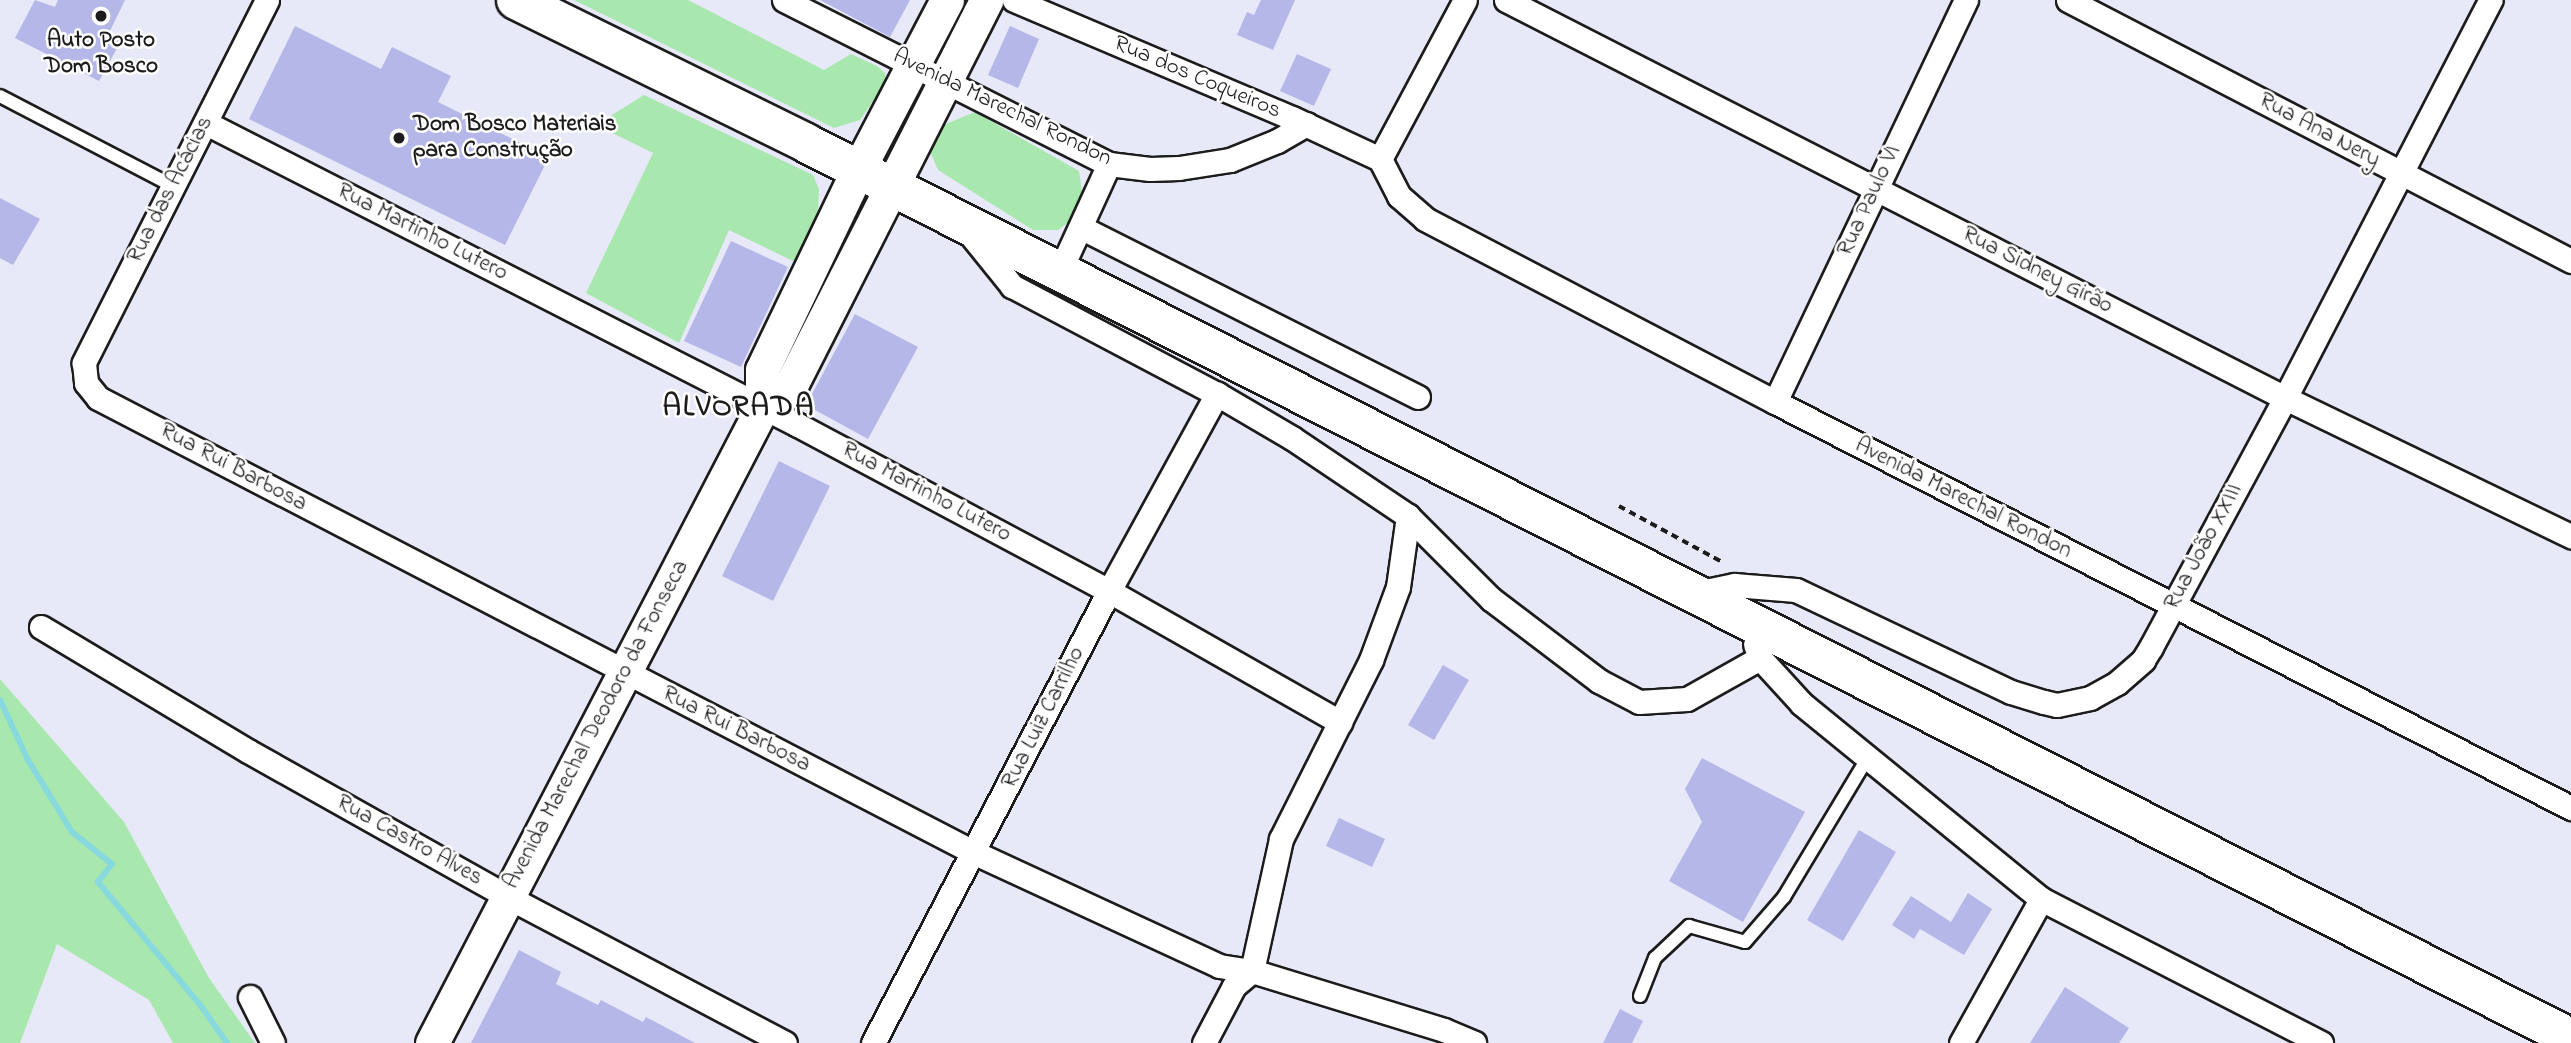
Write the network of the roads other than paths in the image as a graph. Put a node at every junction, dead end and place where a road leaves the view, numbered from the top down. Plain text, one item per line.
1 (267, 0) edge
2 (516, 0) edge
3 (784, 0) edge
4 (947, 0) edge
5 (986, 0) edge
6 (1014, 0) edge
7 (1465, 0) edge
8 (1506, 0) edge
9 (1966, 0) edge
10 (2068, 0) edge
11 (2490, 0) edge
12 (913, 64) junction
13 (945, 80) junction
14 (0, 96) edge
15 (206, 123) junction
16 (1306, 124) junction
17 (1380, 159) junction
18 (1110, 164) junction
19 (858, 170) junction
20 (2402, 174) junction
21 (173, 186) junction
22 (892, 188) junction
23 (1876, 188) junction
24 (962, 223) junction
25 (1082, 228) junction
26 (2571, 261) edge
27 (1059, 273) junction
28 (86, 383) joint
29 (1217, 394) junction
30 (1418, 397) dead end
31 (2285, 398) junction
32 (1775, 402) junction
33 (762, 408) junction
34 (1409, 516) junction
35 (2571, 536) edge
36 (1109, 591) junction
37 (1693, 593) junction
38 (2172, 607) junction
39 (1746, 619) junction
40 (41, 627) dead end
41 (1760, 658) junction
42 (625, 673) junction
43 (1340, 722) junction
44 (1867, 759) junction
45 (2571, 808) edge
46 (975, 853) junction
47 (508, 897) junction
48 (2041, 899) junction
49 (1252, 971) junction
50 (1640, 996) dead end
51 (250, 997) dead end
52 (2571, 1038) edge
53 (273, 1043) edge
54 (432, 1043) edge
55 (785, 1043) edge
56 (873, 1043) edge
57 (1204, 1043) edge
58 (1474, 1043) edge
59 (1961, 1043) edge
60 (2321, 1043) edge

1 - 15 street, Rua das Acácias
2 - 19 highway
3 - 12 street, Avenida Marechal Rondon
4 - 12 main road, Avenida Marechal Deodoro da Fonseca
5 - 13 main road, Avenida Marechal Deodoro da Fonseca
6 - 16 street, Rua dos Coqueiros
7 - 17 street
8 - 23 street, Rua Sidney Girão
9 - 23 street, Rua Paulo VI
10 - 20 street, Rua Ana Nery
11 - 20 street, Rua João XXIII
12 - 13 street, Avenida Marechal Rondon
12 - 19 main road, Avenida Marechal Deodoro da Fonseca
13 - 18 street, Avenida Marechal Rondon
13 - 22 main road, Avenida Marechal Deodoro da Fonseca
14 - 21 lane
15 - 21 street, Rua das Acácias
15 - 33 street, Rua Martinho Lutero
16 - 17 street, Rua dos Coqueiros
16 - 18 street, Avenida Marechal Rondon
17 - 32 street, Avenida Marechal Rondon
18 - 25 street
19 - 22 highway
19 - 33 main road, Avenida Marechal Deodoro da Fonseca
20 - 26 street, Rua Ana Nery
20 - 31 street, Rua João XXIII
21 - 28 street, Rua das Acácias
22 - 24 highway
22 - 33 main road, Avenida Marechal Deodoro da Fonseca
23 - 31 street, Rua Sidney Girão
23 - 32 street, Rua Paulo VI
24 - 27 highway
24 - 29 street
25 - 27 street
25 - 30 street
27 - 37 highway
28 - 42 street, Rua Rui Barbosa
29 - 34 street
29 - 36 street, Rua Luiz Carrilho
31 - 35 street, Rua Sidney Girão
31 - 38 street, Rua João XXIII
32 - 38 street, Avenida Marechal Rondon
33 - 36 street, Rua Martinho Lutero
33 - 42 main road, Avenida Marechal Deodoro da Fonseca
34 - 41 street
34 - 43 street
36 - 43 street, Rua Martinho Lutero
36 - 46 street, Rua Luiz Carrilho
37 - 38 street, Rua João XXIII
37 - 39 highway
38 - 45 street, Avenida Marechal Rondon
39 - 41 street
39 - 52 highway
40 - 47 street, Rua Castro Alves
41 - 44 street
42 - 46 street, Rua Rui Barbosa
42 - 47 main road, Avenida Marechal Deodoro da Fonseca
43 - 49 street
44 - 48 street
44 - 50 lane
46 - 49 street, Rua Rui Barbosa
46 - 56 street, Rua Luiz Carrilho
47 - 54 main road, Avenida Marechal Deodoro da Fonseca
47 - 55 street, Rua Castro Alves
48 - 59 street
48 - 60 street
49 - 57 street
49 - 58 street, Rua Rui Barbosa
51 - 53 street

